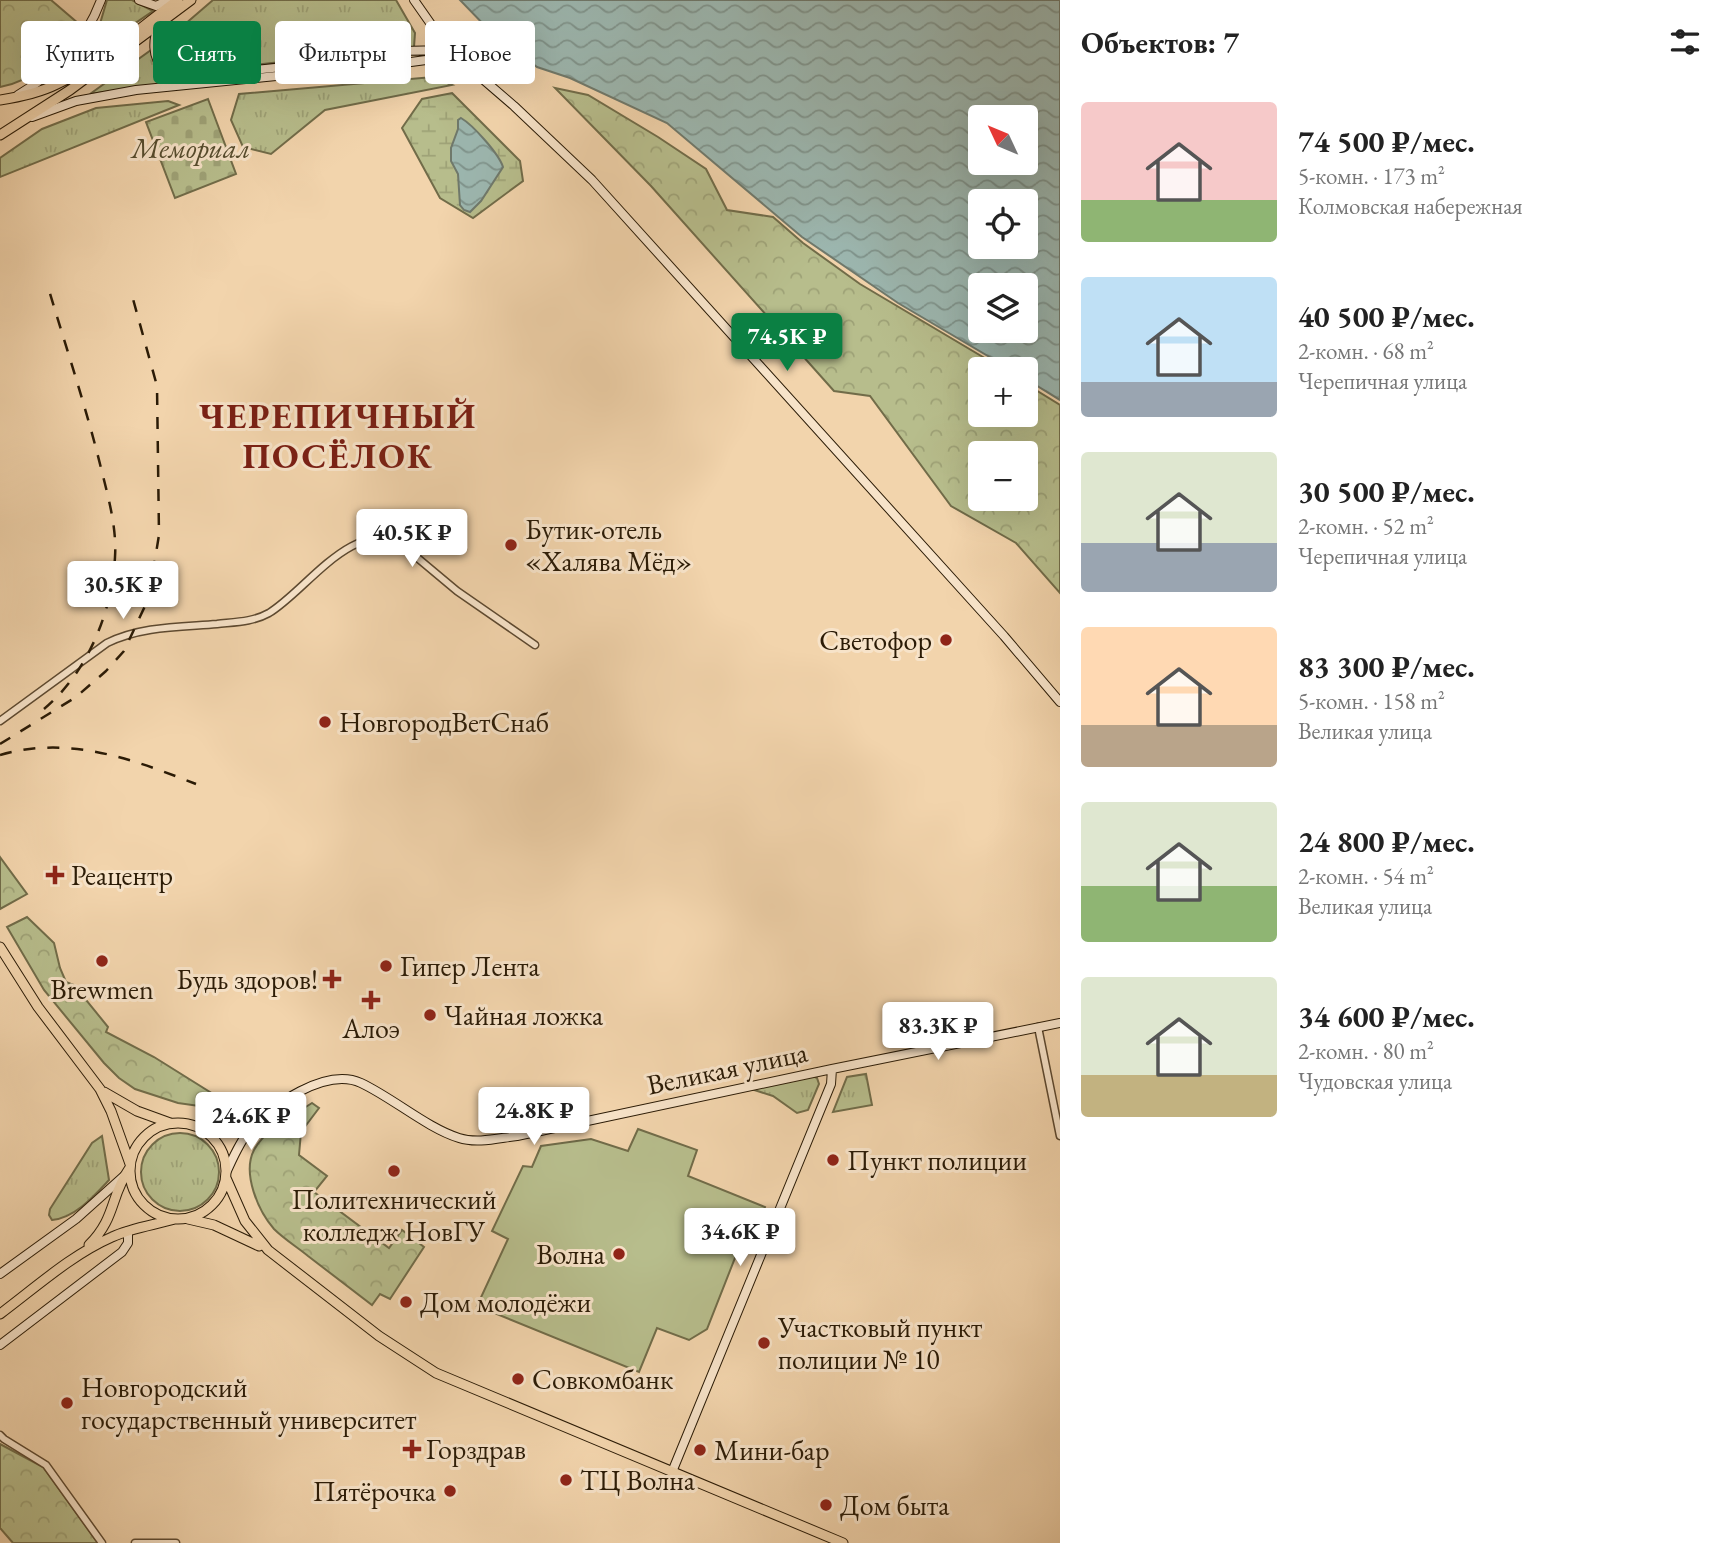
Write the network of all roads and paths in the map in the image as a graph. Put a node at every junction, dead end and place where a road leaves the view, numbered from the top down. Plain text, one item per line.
1 (101, 0) edge
2 (139, 0) edge
3 (178, 0) edge
4 (191, 0) edge
5 (416, 0) edge
6 (165, 1) edge
7 (163, 21) edge
8 (430, 21) edge
9 (153, 28) edge
10 (425, 51) edge
11 (425, 60) edge
12 (261, 67) edge
13 (488, 84) edge
14 (14, 98) junction
15 (0, 100) edge
16 (29, 118) junction
17 (0, 135) edge
18 (535, 645) dead end
19 (1060, 702) edge
20 (0, 721) edge
21 (0, 947) edge
22 (1060, 1023) edge
23 (1038, 1027) junction
24 (832, 1069) junction
25 (100, 1089) junction
26 (1058, 1113) edge
27 (259, 1120) junction
28 (176, 1124) junction
29 (201, 1130) junction
30 (1060, 1136) edge
31 (128, 1169) junction
32 (226, 1175) junction
33 (180, 1218) junction
34 (128, 1231) junction
35 (268, 1250) junction
36 (78, 1256) junction
37 (0, 1274) edge
38 (0, 1314) edge
39 (0, 1345) edge
40 (0, 1435) edge
41 (672, 1472) junction
42 (102, 1543) edge
43 (135, 1543) edge
44 (176, 1543) edge
45 (843, 1543) edge

1 - 14 main road
2 - 6 main road
3 - 14 main road
4 - 7 main road
5 - 8 main road
9 - 16 main road
10 - 12 main road
11 - 16 main road
13 - 19 main road
14 - 15 main road
16 - 17 main road
18 - 20 street
21 - 25 main road
22 - 23 main road, Великая улица
23 - 24 main road, Великая улица
23 - 26 street
24 - 27 main road, Великая улица
24 - 41 main road
25 - 28 main road
25 - 31 main road
26 - 30 street
27 - 29 main road
27 - 32 main road
28 - 29 main road
28 - 31 main road
29 - 32 main road
31 - 33 main road
31 - 36 main road
31 - 37 main road
32 - 33 main road
32 - 35 main road
33 - 34 main road
33 - 35 main road
34 - 36 main road
34 - 39 main road
35 - 41 main road
36 - 38 main road
40 - 42 street
41 - 45 main road
43 - 44 street

